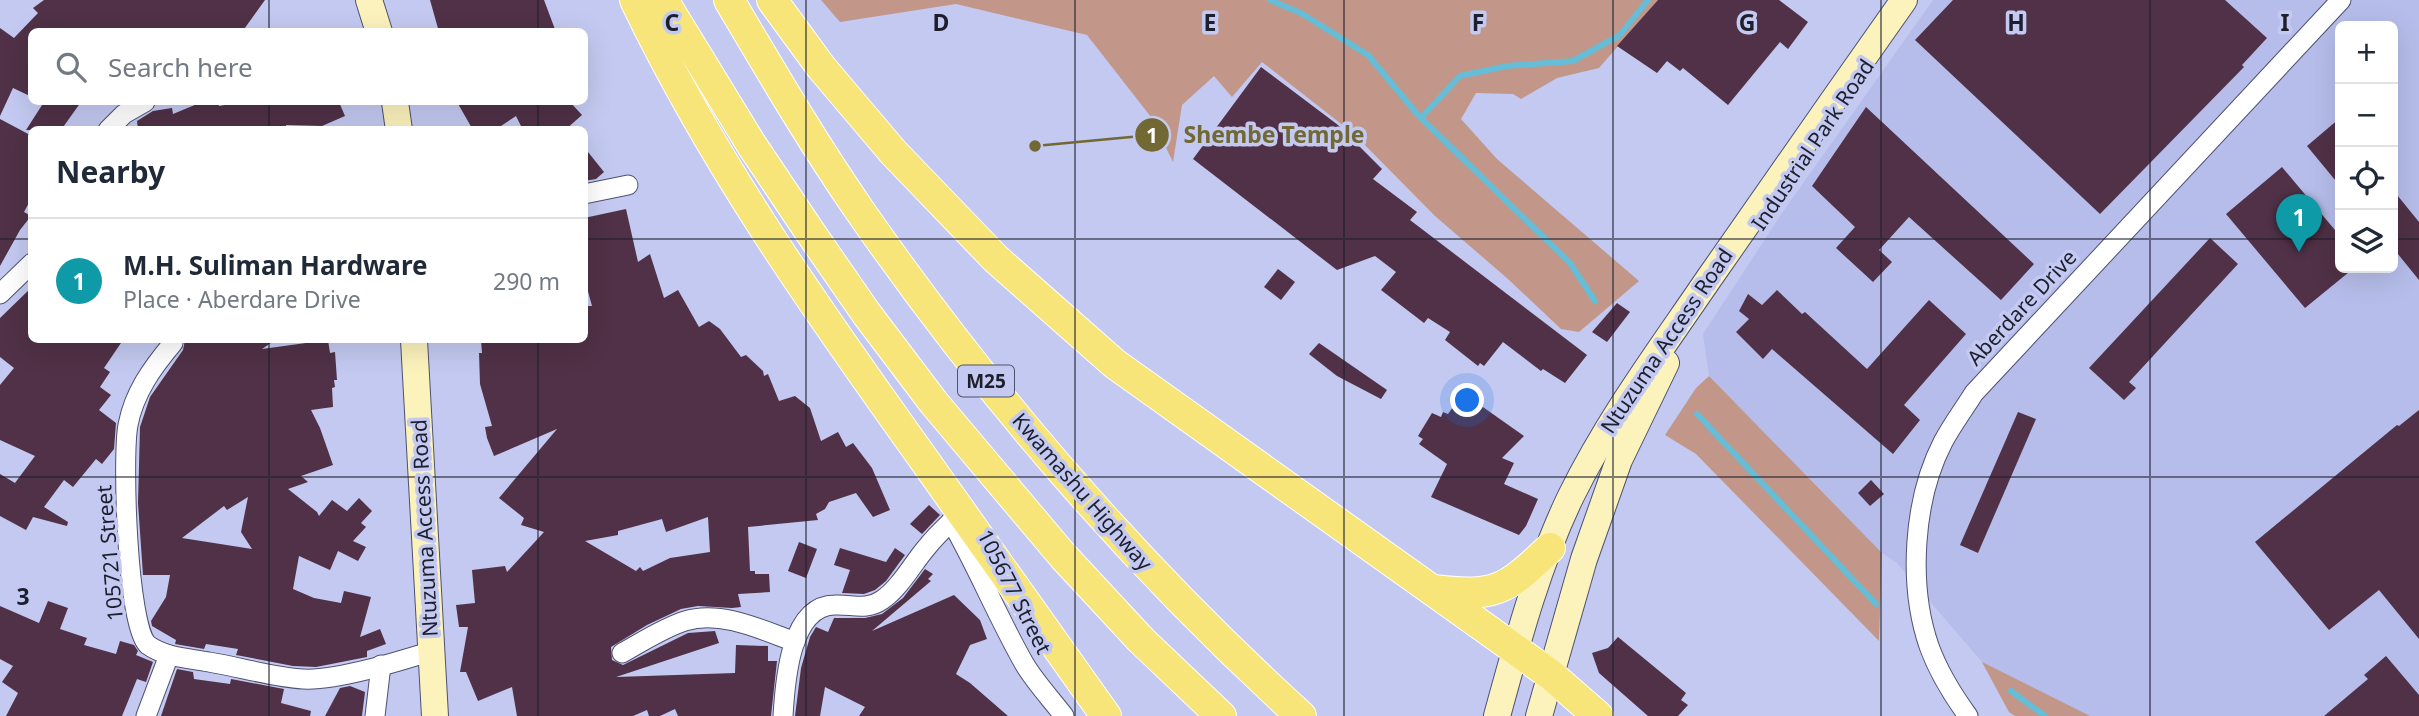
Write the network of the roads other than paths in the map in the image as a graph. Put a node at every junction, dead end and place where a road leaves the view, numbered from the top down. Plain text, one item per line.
1 (369, 0) edge
2 (635, 0) edge
3 (663, 0) edge
4 (729, 0) edge
5 (772, 0) edge
6 (1904, 0) edge
7 (1914, 0) edge
8 (2341, 0) edge
9 (378, 28) edge
10 (140, 105) edge
11 (395, 105) edge
12 (112, 126) edge
13 (398, 126) edge
14 (628, 185) dead end
15 (588, 193) edge
16 (28, 267) edge
17 (0, 294) edge
18 (173, 343) dead end
19 (414, 343) edge
20 (956, 517) junction
21 (1550, 548) junction
22 (1432, 590) junction
23 (795, 642) junction
24 (432, 651) junction
25 (1515, 651) junction
26 (622, 653) dead end
27 (169, 655) junction
28 (381, 665) junction
29 (1551, 675) junction
30 (146, 716) edge
31 (375, 716) edge
32 (435, 716) edge
33 (783, 716) edge
34 (1064, 716) edge
35 (1106, 716) edge
36 (1221, 716) edge
37 (1301, 716) edge
38 (1497, 716) edge
39 (1539, 716) edge
40 (1598, 716) edge
41 (1968, 716) edge

1 - 9 street
2 - 20 main road
3 - 36 main road, M25
4 - 37 main road, Kwamashu Highway / M25
5 - 22 main road
6 - 21 street, Ntuzuma Access Road
7 - 29 street, Industrial Park Road
8 - 41 street, Aberdare Drive
10 - 12 street
11 - 13 street
14 - 15 street
16 - 17 street
18 - 27 street, 105721 Street
19 - 24 street, Ntuzuma Access Road
20 - 23 street
20 - 34 street, 105677 Street
20 - 35 main road
21 - 22 main road
21 - 25 street, Ntuzuma Access Road
22 - 25 main road
23 - 26 street
23 - 33 street
24 - 28 street, 105721 Street
24 - 32 street, Ntuzuma Access Road
25 - 29 main road
25 - 38 street, Ntuzuma Access Road
27 - 28 street, 105721 Street
27 - 30 street
28 - 31 street
29 - 39 street
29 - 40 main road

